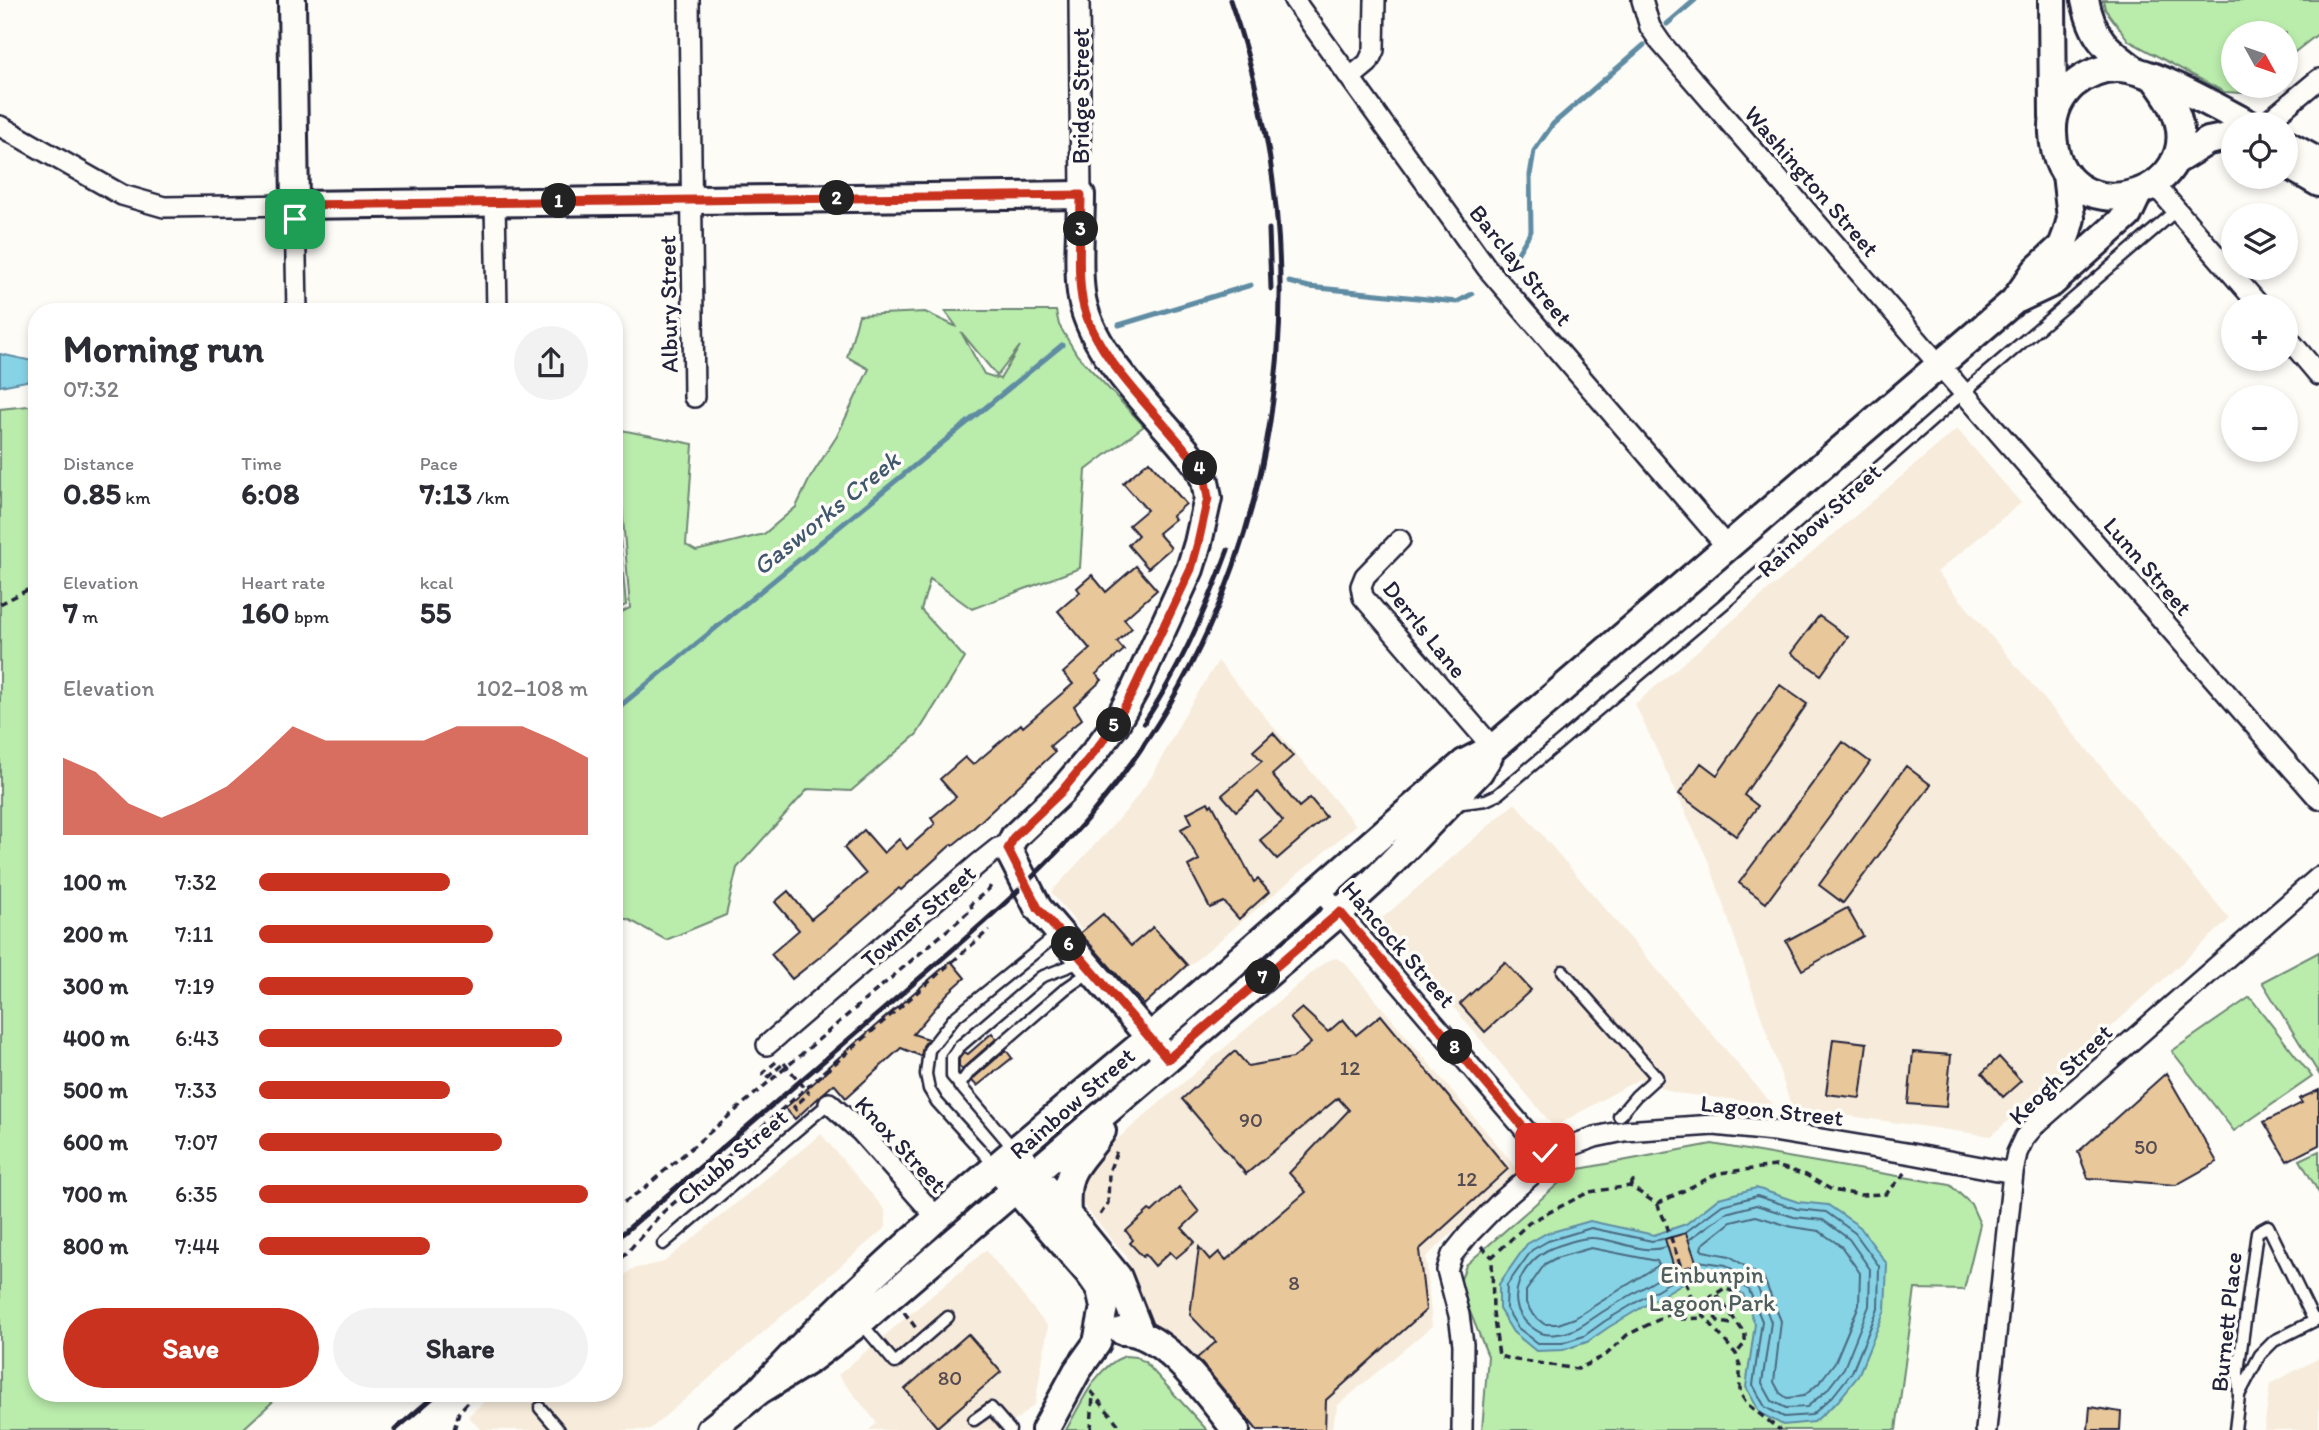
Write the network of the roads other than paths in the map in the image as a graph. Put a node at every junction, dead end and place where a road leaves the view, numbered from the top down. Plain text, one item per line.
1 (292, 0) edge
2 (689, 0) edge
3 (1079, 0) edge
4 (1294, 0) edge
5 (1375, 0) edge
6 (1642, 0) edge
7 (2052, 0) edge
8 (2085, 0) edge
9 (2145, 75) junction
10 (1350, 78) junction
11 (2319, 79) edge
12 (2224, 112) edge
13 (2279, 112) edge
14 (2053, 119) junction
15 (0, 126) edge
16 (2221, 138) edge
17 (2298, 151) edge
18 (2174, 162) junction
19 (2319, 162) edge
20 (2298, 170) edge
21 (2066, 174) junction
22 (2319, 183) edge
23 (2146, 189) junction
24 (1081, 195) junction
25 (691, 199) junction
26 (495, 202) junction
27 (295, 205) junction
28 (2177, 210) junction
29 (2250, 294) edge
30 (2014, 301) junction
31 (297, 303) edge
32 (497, 303) edge
33 (1086, 317) joint
34 (2298, 350) edge
35 (1939, 366) junction
36 (2319, 375) edge
37 (1963, 393) junction
38 (694, 397) dead end
39 (1400, 540) dead end
40 (1727, 547) junction
41 (1493, 748) junction
42 (2319, 799) edge
43 (1447, 805) junction
44 (1009, 845) junction
45 (2319, 877) edge
46 (1319, 889) junction
47 (1340, 912) junction
48 (1059, 933) junction
49 (1087, 966) junction
50 (1563, 971) dead end
51 (1149, 1038) junction
52 (772, 1053) road end
53 (1168, 1059) junction
54 (959, 1086) junction
55 (824, 1094) joint
56 (1117, 1102) junction
57 (1619, 1116) dead end
58 (1550, 1159) junction
59 (1006, 1160) junction
60 (2013, 1173) junction
61 (1026, 1181) junction
62 (1067, 1213) junction
63 (937, 1218) junction
64 (663, 1244) dead end
65 (852, 1312) junction
66 (948, 1317) dead end
67 (2316, 1320) edge
68 (1140, 1333) junction
69 (1097, 1343) junction
70 (2239, 1396) junction
71 (540, 1408) dead end
72 (974, 1420) dead end
73 (559, 1430) edge
74 (710, 1430) edge
75 (1010, 1430) edge
76 (1045, 1430) edge
77 (1237, 1430) edge
78 (1462, 1430) edge
79 (1986, 1430) edge
80 (2235, 1430) edge

1 - 27 main road
2 - 25 street, Albury Street
3 - 24 street, Bridge Street
4 - 10 street, Barclay Street
5 - 10 street
6 - 35 street, Washington Street
7 - 14 main road
8 - 9 main road
9 - 12 main road
9 - 14 main road
9 - 18 main road
10 - 40 street, Barclay Street
11 - 13 street
14 - 21 main road
15 - 27 street
16 - 18 main road
17 - 19 main road
18 - 23 main road
20 - 22 main road
21 - 23 main road
21 - 30 main road, Rainbow Street
23 - 28 street
23 - 30 main road, Rainbow Street
24 - 25 main road
24 - 33 main road, Bridge Street
25 - 26 main road
25 - 38 street, Albury Street
26 - 27 main road
26 - 32 street
27 - 31 street
28 - 29 street
28 - 37 lane, Rainbow Street
30 - 35 main road, Rainbow Street
33 - 44 main road, Towner Street
34 - 36 street
35 - 37 street, Lunn Street
35 - 40 main road, Rainbow Street
37 - 42 street, Lunn Street
37 - 43 lane, Rainbow Street
39 - 41 street, Derrls Lane
40 - 41 main road, Rainbow Street
41 - 43 main road, Rainbow Street
41 - 46 main road, Rainbow Street
43 - 47 main road, Rainbow Street
44 - 48 main road
44 - 52 street, Towner Street
45 - 60 street, Keogh Street
46 - 47 street, Hancock Street
46 - 51 main road, Rainbow Street
47 - 53 main road, Rainbow Street
47 - 58 street, Hancock Street
48 - 49 main road
48 - 59 lane
49 - 51 main road
49 - 54 lane
49 - 54 lane
50 - 57 lane
51 - 53 main road
51 - 59 main road, Rainbow Street
53 - 56 main road, Rainbow Street
54 - 59 lane
55 - 63 street, Knox Street
55 - 64 lane, Chubb Street
56 - 61 main road, Rainbow Street
56 - 62 main road
58 - 60 street, Lagoon Street
58 - 78 street, Lagoon Street
59 - 61 main road
59 - 63 main road, Rainbow Street
60 - 79 street, Keogh Street
61 - 62 main road
61 - 65 main road, Rainbow Street
61 - 69 main road
62 - 68 main road
63 - 65 main road, Rainbow Street
65 - 66 lane
65 - 74 main road, Rainbow Street
67 - 70 lane
67 - 70 lane, Burnett Place
68 - 69 main road
68 - 77 main road
69 - 76 main road
70 - 80 lane, Burnett Place
71 - 73 lane
72 - 75 lane

